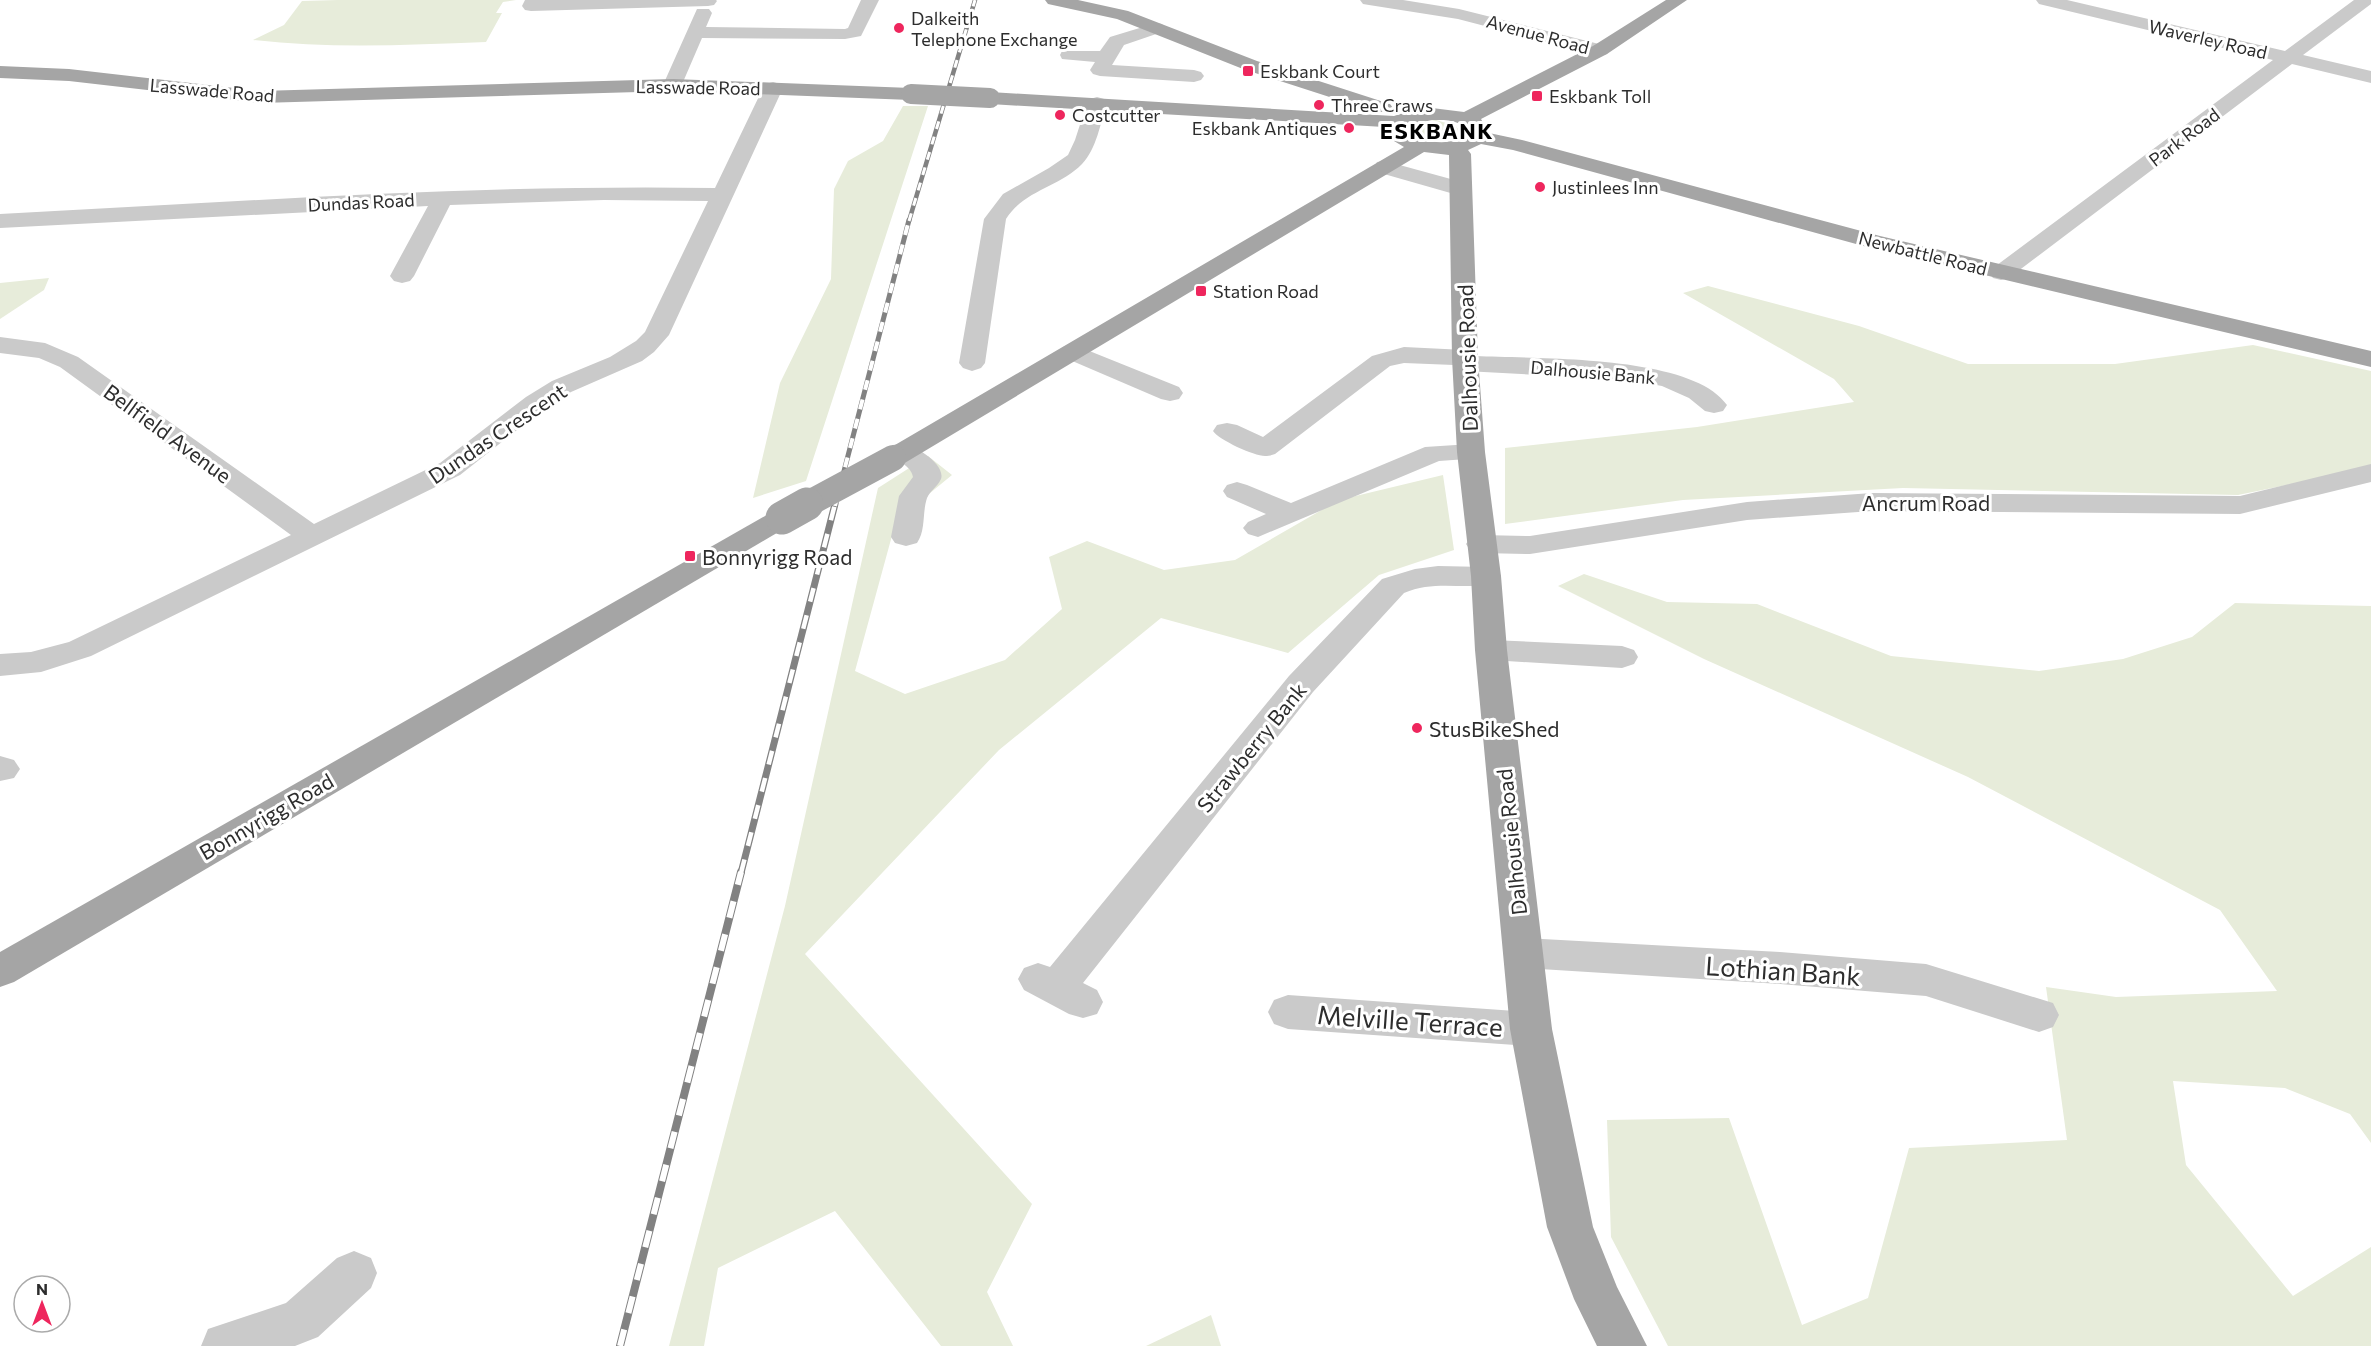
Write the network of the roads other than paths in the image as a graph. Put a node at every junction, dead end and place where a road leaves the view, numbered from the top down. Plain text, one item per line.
1 (534, 0) edge
2 (708, 0) edge
3 (870, 0) edge
4 (1054, 0) edge
5 (1369, 0) edge
6 (1375, 0) edge
7 (1678, 0) edge
8 (2045, 0) edge
9 (2365, 0) edge
10 (1156, 28) junction
11 (694, 32) junction
12 (1600, 50) junction
13 (1068, 56) dead end
14 (1107, 57) junction
15 (2288, 58) junction
16 (4, 74) edge
17 (1194, 76) dead end
18 (2371, 78) edge
19 (673, 85) junction
20 (773, 88) junction
21 (1097, 103) junction
22 (1400, 120) junction
23 (1454, 137) junction
24 (1385, 167) junction
25 (1461, 189) junction
26 (721, 195) junction
27 (443, 198) junction
28 (0, 221) edge
29 (2001, 273) junction
30 (402, 276) dead end
31 (5, 350) edge
32 (1072, 352) junction
33 (2371, 359) edge
34 (1465, 360) junction
35 (972, 363) dead end
36 (1170, 393) dead end
37 (1714, 405) dead end
38 (1227, 431) dead end
39 (1471, 452) junction
40 (898, 454) junction
41 (2371, 473) edge
42 (1237, 491) dead end
43 (1291, 514) junction
44 (1258, 528) dead end
45 (313, 537) junction
46 (906, 537) dead end
47 (1483, 560) junction
48 (1491, 650) junction
49 (1622, 657) dead end
50 (10, 666) edge
51 (0, 692) edge
52 (1523, 953) junction
53 (1, 967) edge
54 (1058, 989) dead end
55 (1288, 1012) dead end
56 (2038, 1015) dead end
57 (1531, 1029) junction
58 (354, 1273) dead end
59 (225, 1346) edge
60 (1623, 1346) edge

1 - 2 street
2 - 11 street
3 - 11 street
4 - 10 main road
5 - 6 street, Avenue Road
6 - 12 street, Avenue Road
7 - 12 main road, Bonnyrigg Road
8 - 15 street, Waverley Road
9 - 15 street, Park Road
10 - 14 street
10 - 22 main road
11 - 19 street
12 - 23 main road, Bonnyrigg Road
13 - 14 street
14 - 17 street
15 - 18 street, Waverley Road
15 - 29 street, Park Road
16 - 19 main road, Lasswade Road
19 - 20 main road, Lasswade Road
20 - 21 main road, Lasswade Road, bridge
20 - 26 street, Dundas Crescent
21 - 22 main road, Lasswade Road
21 - 35 street
22 - 23 main road, Newbattle Road
22 - 23 main road
23 - 24 main road, Bonnyrigg Road
23 - 25 main road, Dalhousie Road
23 - 29 main road, Newbattle Road
24 - 25 street
24 - 32 main road, Bonnyrigg Road
25 - 34 main road, Dalhousie Road
26 - 27 street, Dundas Road
26 - 45 street, Dundas Crescent
27 - 28 street, Dundas Road
27 - 30 street
29 - 33 main road, Newbattle Road
31 - 45 street, Bellfield Avenue
32 - 36 street
32 - 40 main road, Bonnyrigg Road
34 - 37 street, Dalhousie Bank
34 - 38 street, Dalhousie Bank
34 - 39 main road, Dalhousie Road
39 - 43 street
39 - 47 main road, Dalhousie Road
40 - 46 street
40 - 53 main road, Bonnyrigg Road, bridge
41 - 47 street, Ancrum Road
42 - 43 street
43 - 44 street
45 - 50 street, Dundas Crescent
47 - 48 main road, Dalhousie Road
47 - 54 street, Strawberry Bank
48 - 49 street
48 - 52 main road, Dalhousie Road
50 - 51 street
52 - 56 street, Lothian Bank
52 - 57 main road, Dalhousie Road
55 - 57 street, Melville Terrace
57 - 60 main road, Dalhousie Road
58 - 59 street

